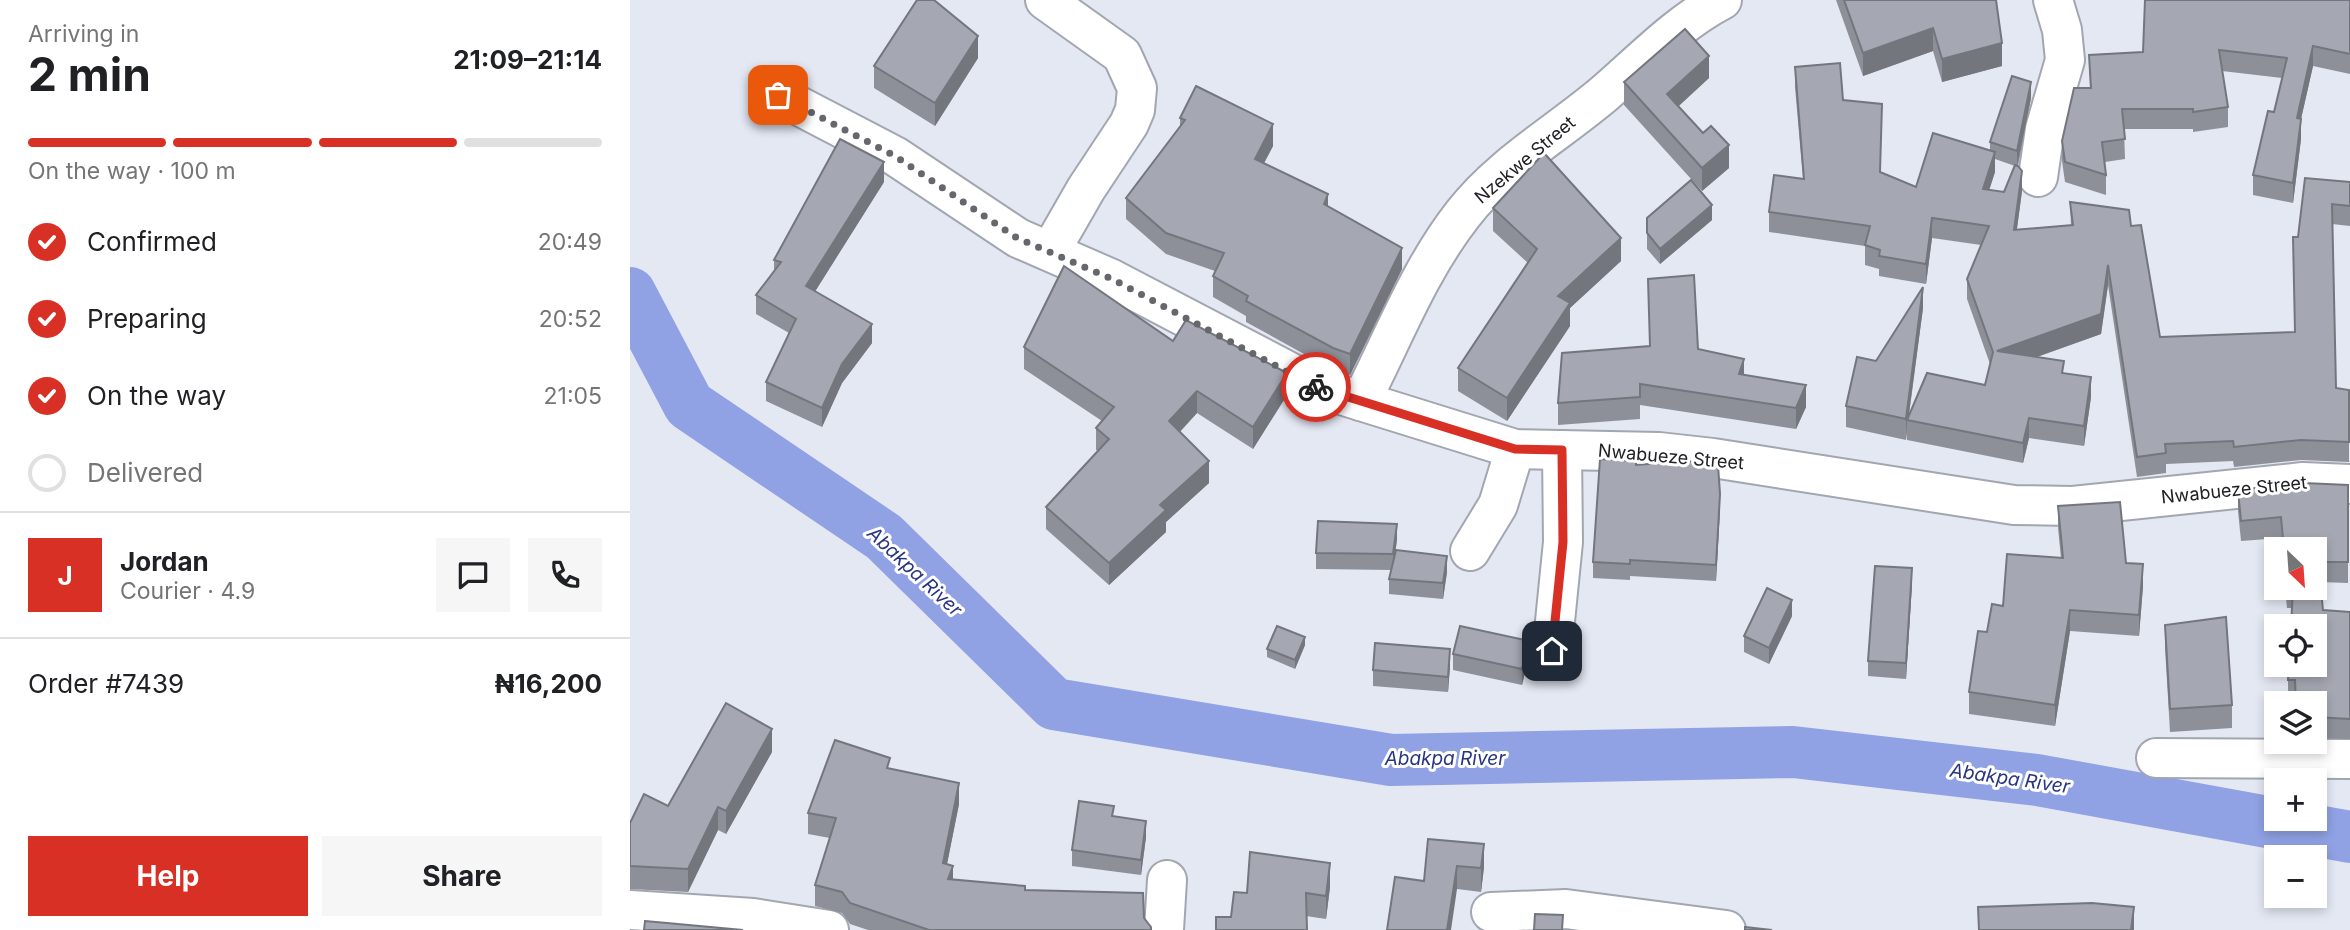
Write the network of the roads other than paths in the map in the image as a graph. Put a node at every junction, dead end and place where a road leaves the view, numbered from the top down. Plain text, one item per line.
1 (1045, 0) edge
2 (1722, 0) edge
3 (2053, 0) edge
4 (778, 95) dead end
5 (2038, 177) dead end
6 (1051, 250) junction
7 (1361, 401) junction
8 (1515, 449) junction
9 (1562, 450) junction
10 (2350, 484) edge
11 (1470, 551) dead end
12 (1552, 651) dead end
13 (2156, 758) dead end
14 (2350, 759) edge
15 (1167, 880) dead end
16 (630, 910) edge
17 (1491, 912) dead end
18 (1681, 927) edge
19 (828, 930) edge
20 (1164, 930) edge
21 (1726, 930) edge

1 - 6 street
2 - 7 street, Nzekwe Street
3 - 5 street
4 - 6 street, Nwabueze Street
6 - 7 street, Nwabueze Street
7 - 8 street, Nwabueze Street
8 - 9 street, Nwabueze Street
8 - 11 street
9 - 10 street, Nwabueze Street
9 - 12 street
13 - 14 street
15 - 20 street
16 - 19 street
17 - 18 street
18 - 21 street

